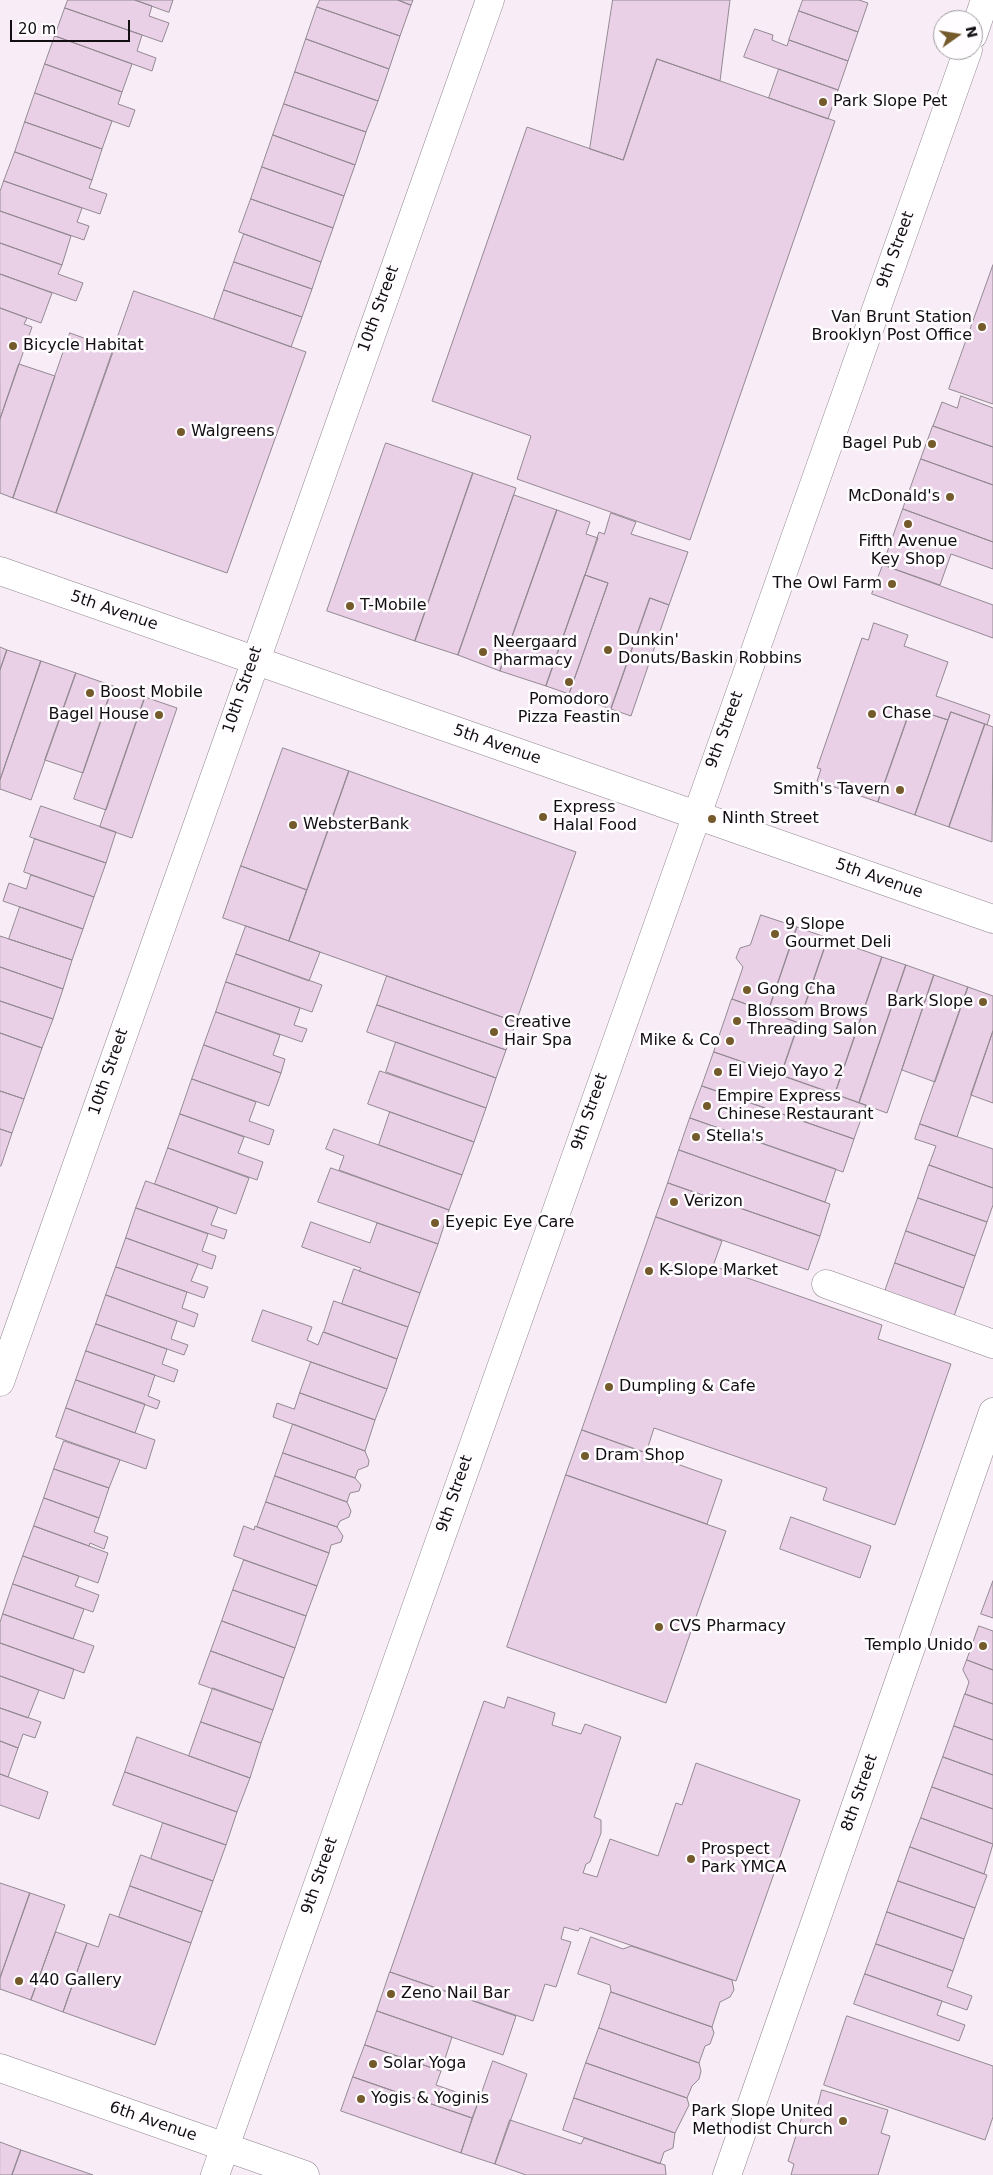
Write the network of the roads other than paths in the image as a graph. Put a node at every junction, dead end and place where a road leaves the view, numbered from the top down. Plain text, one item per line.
1 (490, 0) edge
2 (964, 60) edge
3 (0, 571) edge
4 (254, 660) junction
5 (695, 815) junction
6 (993, 919) edge
7 (826, 1284) dead end
8 (993, 1344) edge
9 (0, 1382) edge
10 (993, 1412) edge
11 (0, 2068) edge
12 (225, 2147) junction
13 (215, 2175) edge
14 (305, 2175) edge
15 (727, 2175) edge

1 - 4 street, 10th Street
2 - 5 street, 9th Street
3 - 4 street, 5th Avenue
4 - 5 street, 5th Avenue
4 - 9 street, 10th Street
5 - 6 street, 5th Avenue
5 - 12 street, 9th Street
7 - 8 street
10 - 15 street, 8th Street
11 - 12 street, 6th Avenue
12 - 13 street, 9th Street
12 - 14 street, 6th Avenue

